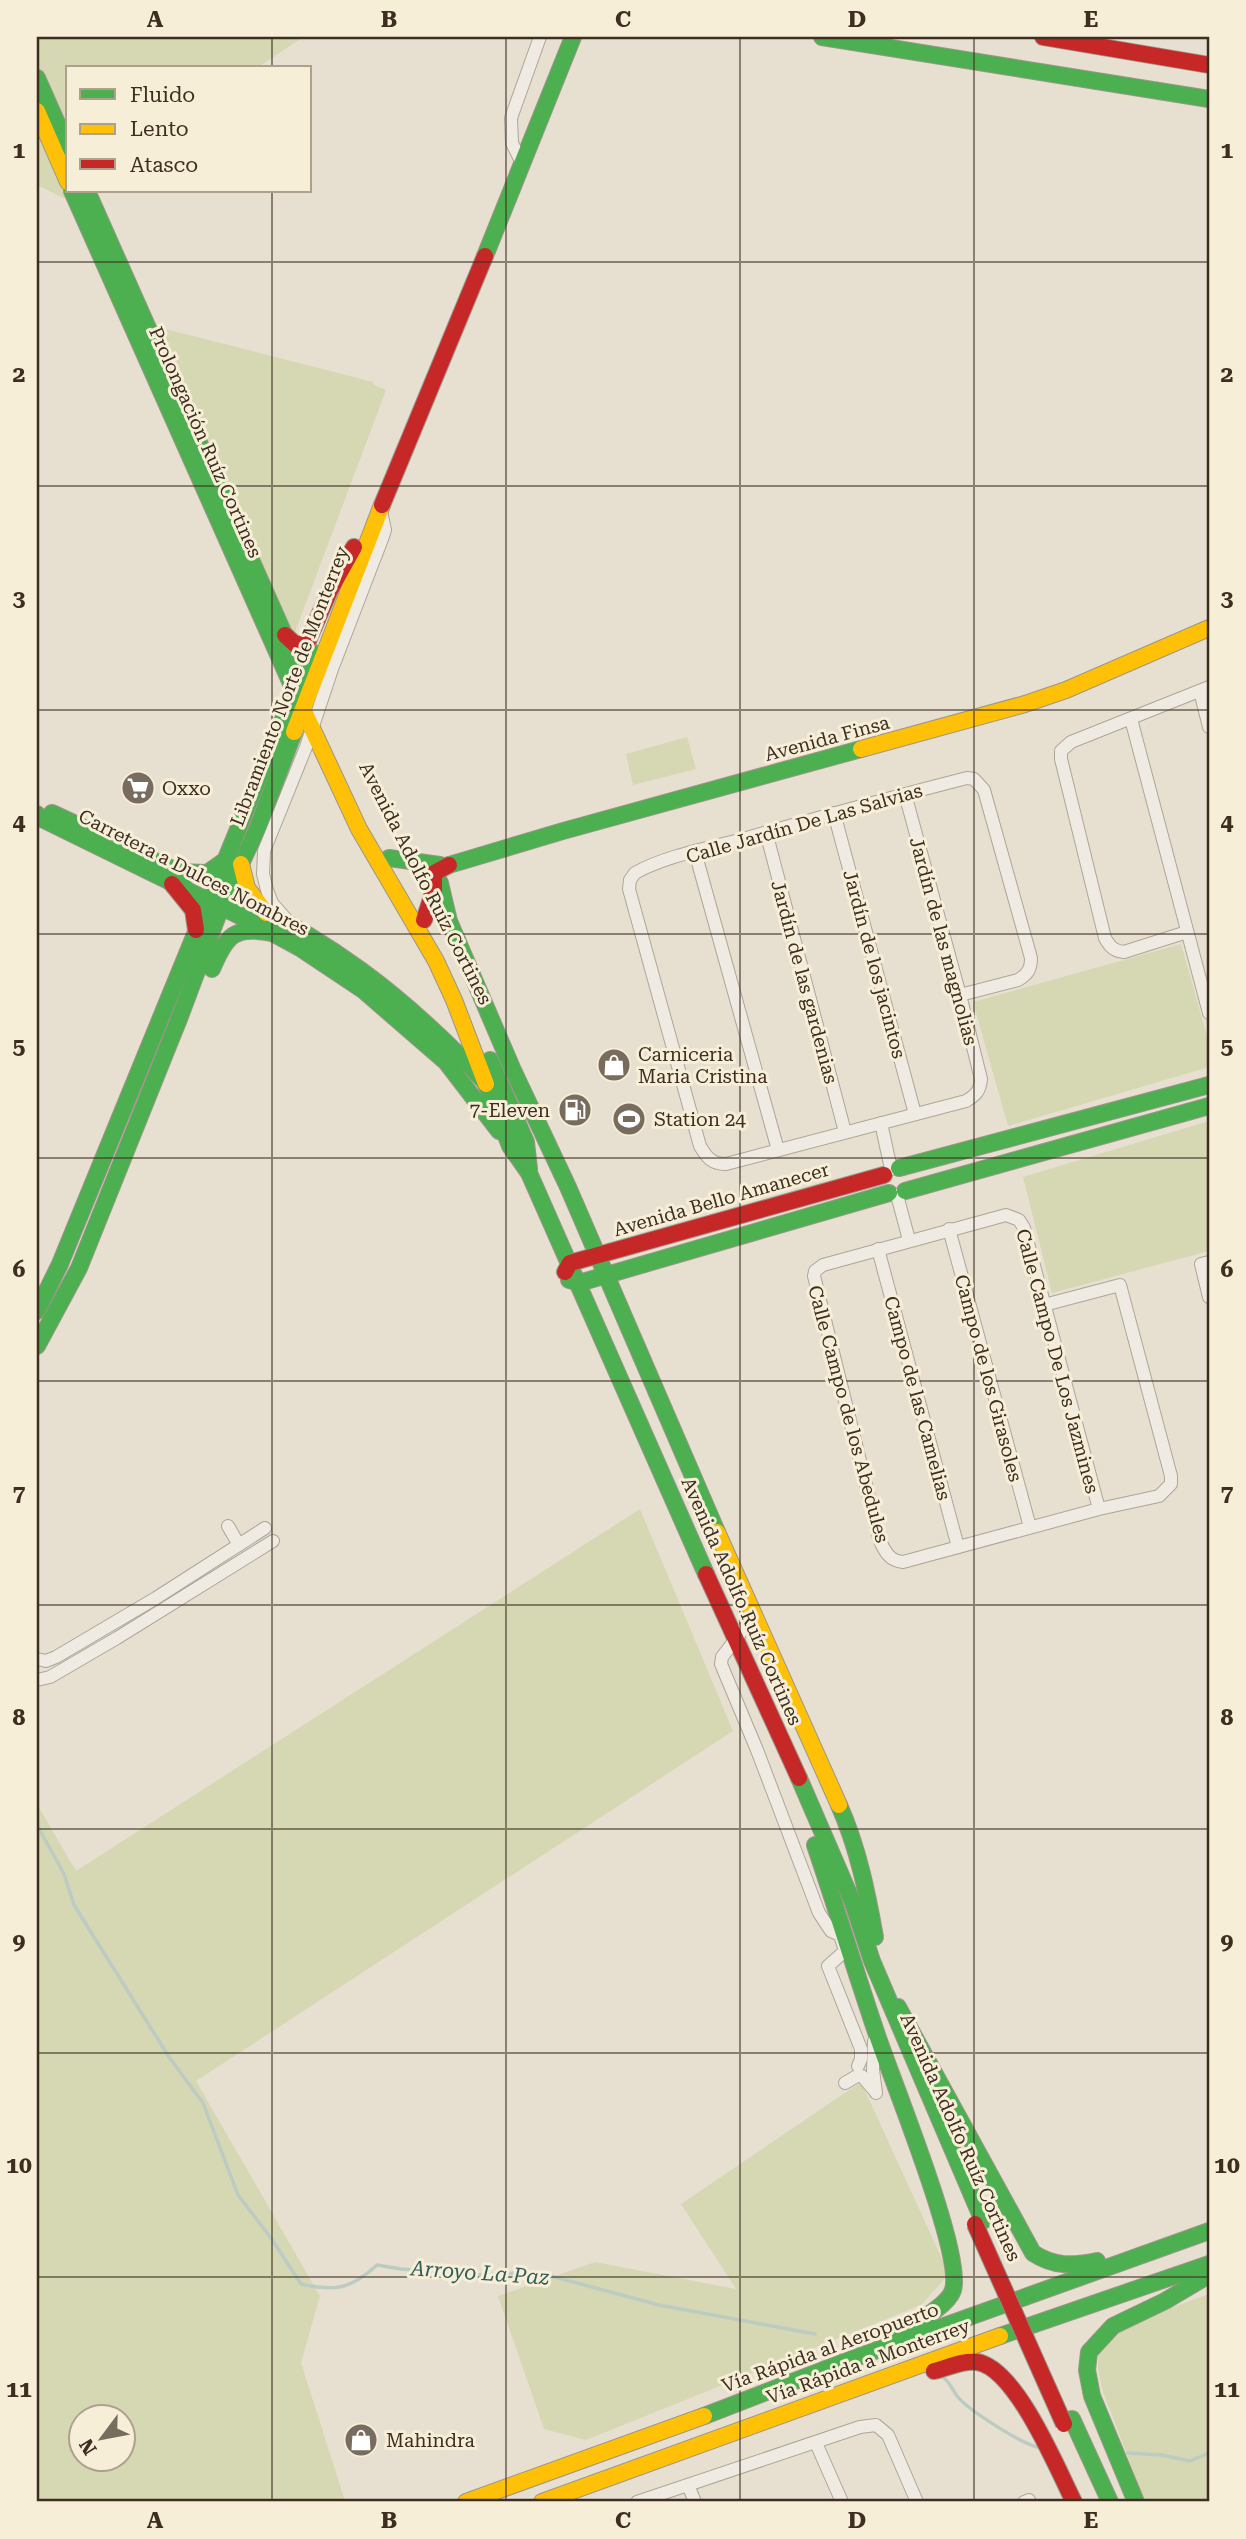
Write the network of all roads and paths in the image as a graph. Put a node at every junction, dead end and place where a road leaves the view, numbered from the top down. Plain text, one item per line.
1 (540, 37) edge
2 (560, 37) edge
3 (573, 37) edge
4 (822, 37) edge
5 (1043, 37) edge
6 (1209, 65) edge
7 (37, 78) edge
8 (1209, 99) edge
9 (37, 111) edge
10 (66, 143) edge
11 (519, 159) junction
12 (66, 174) edge
13 (72, 192) edge
14 (87, 192) edge
15 (381, 508) junction
16 (356, 543) junction
17 (1209, 628) edge
18 (285, 635) junction
19 (302, 674) junction
20 (1205, 689) edge
21 (302, 691) junction
22 (310, 709) junction
23 (1131, 719) junction
24 (311, 727) junction
25 (1209, 727) edge
26 (905, 794) junction
27 (37, 808) edge
28 (834, 813) junction
29 (37, 814) edge
30 (765, 832) junction
31 (695, 852) junction
32 (389, 858) junction
33 (234, 861) junction
34 (437, 868) junction
35 (175, 878) junction
36 (217, 897) junction
37 (261, 918) junction
38 (424, 920) junction
39 (294, 926) junction
40 (1188, 932) junction
41 (272, 933) junction
42 (202, 938) junction
43 (960, 995) junction
44 (1209, 1013) edge
45 (482, 1043) junction
46 (513, 1068) junction
47 (485, 1082) junction
48 (1209, 1085) edge
49 (1209, 1106) edge
50 (1128, 1107) junction
51 (514, 1113) junction
52 (915, 1114) junction
53 (1103, 1114) junction
54 (139, 1121) junction
55 (881, 1124) junction
56 (1133, 1127) junction
57 (845, 1132) junction
58 (1108, 1134) junction
59 (510, 1146) junction
60 (778, 1150) junction
61 (891, 1171) junction
62 (529, 1173) junction
63 (897, 1193) junction
64 (739, 1217) junction
65 (708, 1226) junction
66 (949, 1229) junction
67 (744, 1236) junction
68 (909, 1240) junction
69 (714, 1245) junction
70 (878, 1249) junction
71 (598, 1255) junction
72 (1205, 1263) edge
73 (567, 1273) junction
74 (606, 1274) junction
75 (1209, 1297) edge
76 (1044, 1305) junction
77 (37, 1311) edge
78 (37, 1346) edge
79 (655, 1461) junction
80 (692, 1476) junction
81 (1099, 1509) junction
82 (228, 1527) dead end
83 (265, 1528) dead end
84 (1030, 1528) junction
85 (273, 1541) dead end
86 (239, 1545) junction
87 (958, 1547) junction
88 (755, 1614) junction
89 (733, 1644) junction
90 (37, 1659) edge
91 (37, 1680) edge
92 (800, 1712) junction
93 (815, 1846) junction
94 (874, 2030) junction
95 (858, 2066) dead end
96 (845, 2083) dead end
97 (979, 2223) junction
98 (1209, 2231) edge
99 (1123, 2263) junction
100 (1209, 2264) edge
101 (1209, 2275) edge
102 (852, 2359) junction
103 (867, 2384) junction
104 (1068, 2422) junction
105 (816, 2443) junction
106 (688, 2485) junction
107 (466, 2502) edge
108 (542, 2502) edge
109 (637, 2502) edge
110 (695, 2502) edge
111 (842, 2502) edge
112 (918, 2502) edge
113 (1074, 2502) edge
114 (1101, 2502) edge
115 (1110, 2502) edge
116 (1136, 2502) edge

1 - 11 street
2 - 11 main road
3 - 11 main road, Libramiento Norte de Monterrey
4 - 8 main road
5 - 6 main road
7 - 10 main road
9 - 12 main road
11 - 15 main road, Libramiento Norte de Monterrey
11 - 16 main road
13 - 21 main road, Prolongación Ruíz Cortines
14 - 18 main road, Prolongación Ruíz Cortines
15 - 21 main road, Libramiento Norte de Monterrey
15 - 22 street
16 - 18 main road
16 - 19 main road
17 - 34 main road, Avenida Finsa
18 - 19 main road, Prolongación Ruíz Cortines
19 - 21 main road, Prolongación Ruíz Cortines
20 - 23 street
20 - 25 street
21 - 22 main road, Avenida Adolfo Ruíz Cortines
21 - 33 main road, Libramiento Norte de Monterrey
22 - 24 main road, Avenida Adolfo Ruíz Cortines
22 - 32 main road, Avenida Adolfo Ruíz Cortines
22 - 33 main road, Libramiento Norte de Monterrey
23 - 40 street
23 - 40 street
24 - 39 street
24 - 47 main road, Avenida Adolfo Ruíz Cortines
26 - 28 street, Calle Jardín De Las Salvias
26 - 43 street, Jardín de las magnolias
26 - 43 street, Calle Jardín De Las Salvias
27 - 35 main road, Carretera a Dulces Nombres
28 - 30 street, Calle Jardín De Las Salvias
28 - 52 street, Jardín de los jacintos
29 - 35 main road, Carretera a Dulces Nombres
30 - 31 street, Calle Jardín De Las Salvias
30 - 57 street, Jardín de las gardenias
31 - 60 street
31 - 60 street, Calle Jardín De Las Salvias
32 - 34 main road
32 - 38 main road, Avenida Adolfo Ruíz Cortines
33 - 35 main road
33 - 36 main road, Libramiento Norte de Monterrey
33 - 37 main road
34 - 38 main road
34 - 46 main road
35 - 36 main road, Carretera a Dulces Nombres
35 - 42 main road
36 - 37 main road, Carretera a Dulces Nombres
36 - 42 main road, Libramiento Norte de Monterrey
37 - 39 main road, Carretera a Dulces Nombres
37 - 41 main road, Carretera a Dulces Nombres
37 - 42 main road
38 - 45 main road, Avenida Adolfo Ruíz Cortines
39 - 47 main road, Carretera a Dulces Nombres
40 - 44 street
41 - 54 main road
41 - 59 main road, Carretera a Dulces Nombres
42 - 54 main road, Libramiento Norte de Monterrey
42 - 77 main road
43 - 52 street, Jardín de las magnolias
45 - 46 main road
45 - 51 main road, Avenida Adolfo Ruíz Cortines
46 - 71 main road
47 - 51 main road, Carretera a Dulces Nombres
47 - 59 main road, Avenida Adolfo Ruíz Cortines
48 - 50 main road, Avenida Bello Amanecer
49 - 56 main road
50 - 53 main road, Avenida Bello Amanecer
50 - 56 main road
51 - 62 main road, Avenida Adolfo Ruíz Cortines
52 - 55 street
53 - 58 main road
53 - 61 main road, Avenida Bello Amanecer
54 - 78 main road, Libramiento Norte de Monterrey
55 - 57 street
55 - 61 street
56 - 58 main road
57 - 60 street
58 - 63 main road
59 - 62 main road, Avenida Adolfo Ruíz Cortines
59 - 73 main road
61 - 63 main road
61 - 63 main road
61 - 64 main road, Avenida Bello Amanecer
62 - 73 main road, Avenida Adolfo Ruíz Cortines
63 - 67 main road
63 - 68 street
64 - 65 main road, Avenida Bello Amanecer
64 - 67 main road
65 - 69 main road
65 - 71 main road, Avenida Bello Amanecer
66 - 68 street
66 - 76 street, Calle Campo De Los Jazmines
66 - 84 street, Campo de los Girasoles
67 - 69 main road
68 - 70 street
69 - 74 main road
70 - 87 street, Campo de las Camelias
70 - 87 street, Calle Campo de los Abedules
71 - 73 main road, Avenida Bello Amanecer
71 - 74 main road
72 - 75 street
73 - 74 main road
73 - 79 main road, Avenida Adolfo Ruíz Cortines
73 - 89 main road
74 - 80 main road
76 - 81 street, Calle Campo De Los Jazmines
76 - 81 street
79 - 80 main road
79 - 89 main road, Avenida Adolfo Ruíz Cortines
80 - 88 main road
81 - 84 street
82 - 86 street
83 - 86 street
84 - 87 street
85 - 91 street
86 - 90 street
88 - 89 street
88 - 92 main road
89 - 92 main road
89 - 93 main road, Avenida Adolfo Ruíz Cortines
89 - 95 street
89 - 97 main road, Avenida Adolfo Ruíz Cortines
92 - 99 main road
93 - 94 main road
93 - 97 main road, Avenida Adolfo Ruíz Cortines
94 - 96 street
94 - 102 main road
97 - 104 main road, Avenida Adolfo Ruíz Cortines, bridge
98 - 99 main road, Vía Rápida al Aeropuerto
99 - 102 main road, Vía Rápida al Aeropuerto
100 - 103 main road, Vía Rápida a Monterrey
101 - 116 main road
102 - 107 main road, Vía Rápida al Aeropuerto
103 - 108 main road, Vía Rápida a Monterrey
103 - 113 main road
104 - 114 main road
104 - 115 main road
105 - 106 street
105 - 111 street
105 - 112 street
106 - 109 street
106 - 110 street

